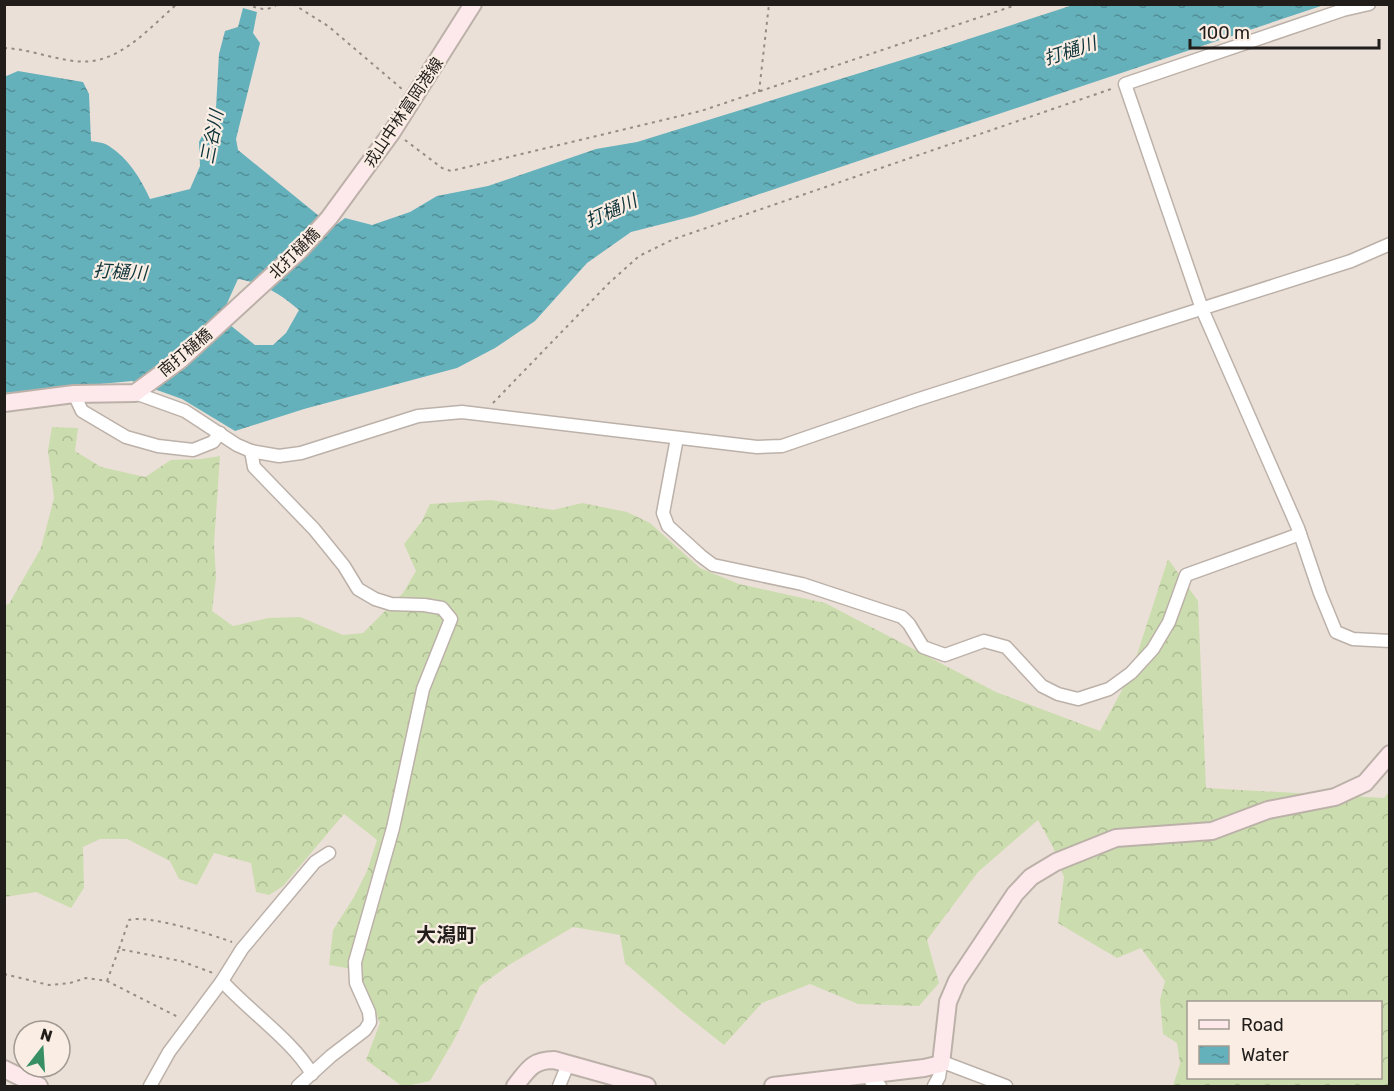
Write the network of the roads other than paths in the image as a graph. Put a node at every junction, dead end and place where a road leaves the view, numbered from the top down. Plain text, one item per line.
1 (473, 4) edge
2 (1369, 4) edge
3 (329, 218) joint
4 (1389, 244) edge
5 (1202, 309) junction
6 (229, 315) joint
7 (137, 390) junction
8 (74, 394) junction
9 (4, 403) edge
10 (220, 433) junction
11 (677, 438) junction
12 (251, 451) junction
13 (1300, 534) junction
14 (1389, 641) edge
15 (1389, 754) edge
16 (328, 854) dead end
17 (222, 981) junction
18 (568, 1064) junction
19 (941, 1064) junction
20 (4, 1069) edge
21 (312, 1074) junction
22 (867, 1075) junction
23 (39, 1086) edge
24 (150, 1086) edge
25 (298, 1086) edge
26 (515, 1086) edge
27 (559, 1086) edge
28 (647, 1086) edge
29 (783, 1086) edge
30 (880, 1086) edge
31 (934, 1086) edge
32 (1006, 1086) edge

1 - 3 main road, 戎山中林富岡港線
2 - 5 street
3 - 6 main road, 北打樋橋
4 - 5 street
5 - 11 street
5 - 13 street
6 - 7 main road, 南打樋橋
7 - 8 main road
7 - 10 street
8 - 9 main road
8 - 10 street
10 - 12 street
11 - 12 street
11 - 13 street
12 - 21 street
13 - 14 street
15 - 19 main road
16 - 17 street
17 - 21 street
17 - 24 street
18 - 26 main road
18 - 27 street
18 - 28 main road
19 - 22 main road
19 - 31 street
19 - 32 street
20 - 23 main road
21 - 25 street
22 - 29 main road
22 - 30 street

